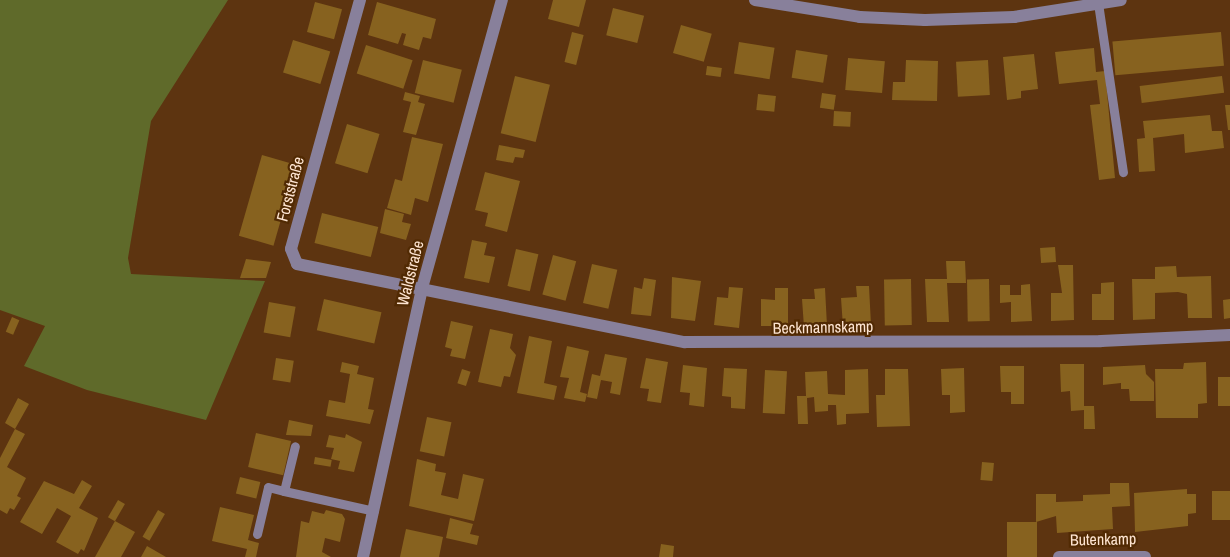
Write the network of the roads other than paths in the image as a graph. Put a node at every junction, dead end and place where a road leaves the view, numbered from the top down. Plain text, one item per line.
1 (360, 0) edge
2 (502, 0) edge
3 (755, 0) edge
4 (1121, 0) edge
5 (1098, 3) junction
6 (1123, 172) dead end
7 (422, 288) junction
8 (1230, 335) edge
9 (295, 446) dead end
10 (284, 491) junction
11 (374, 511) junction
12 (257, 534) dead end
13 (363, 557) edge
14 (1059, 557) edge
15 (1145, 557) edge

1 - 7 street, Forststraße
2 - 7 street, Waldstraße
3 - 5 street
4 - 5 street
5 - 6 lane
7 - 8 street, Beckmannskamp
7 - 11 street, Waldstraße
9 - 10 lane
10 - 11 lane
10 - 12 lane
11 - 13 street, Waldstraße
14 - 15 street, Butenkamp

